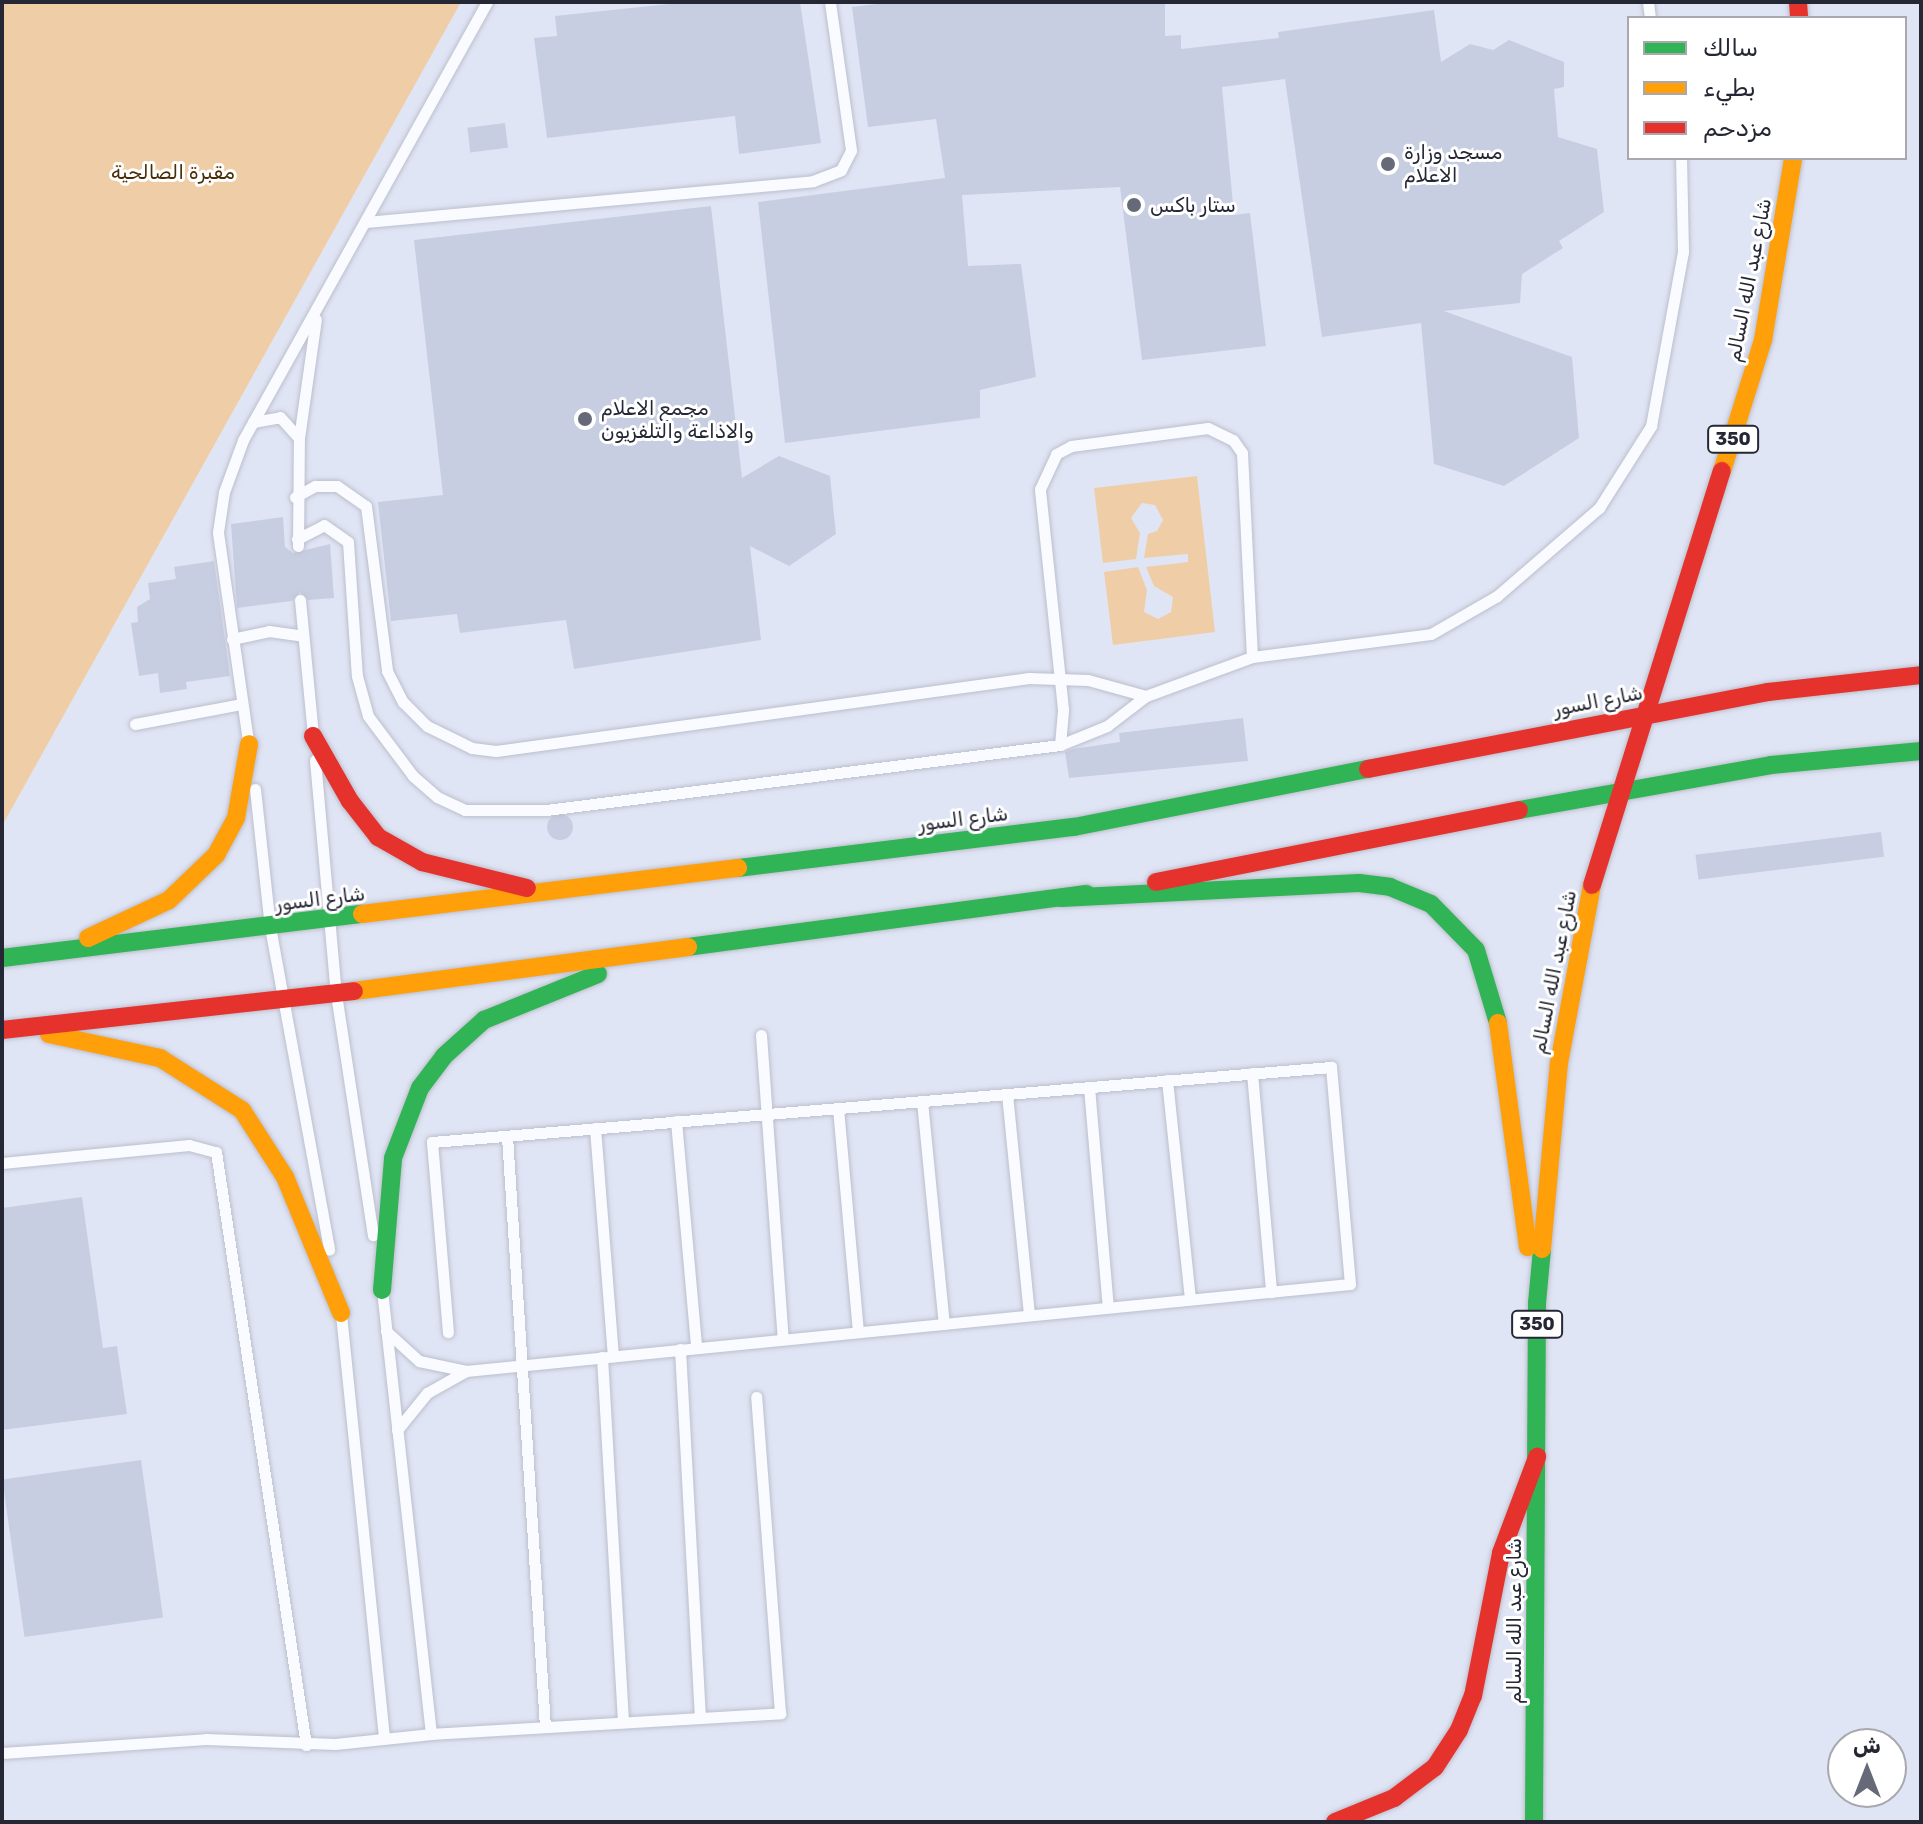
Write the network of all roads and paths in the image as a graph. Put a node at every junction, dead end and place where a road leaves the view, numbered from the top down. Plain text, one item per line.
1 (487, 2) edge
2 (830, 2) edge
3 (1681, 160) edge
4 (1793, 160) edge
5 (366, 222) junction
6 (317, 311) junction
7 (253, 422) junction
8 (299, 438) junction
9 (295, 497) junction
10 (300, 600) dead end
11 (303, 636) junction
12 (232, 639) junction
13 (1252, 657) junction
14 (1921, 675) edge
15 (1058, 678) junction
16 (1146, 696) junction
17 (242, 704) junction
18 (1648, 714) junction
19 (135, 724) dead end
20 (313, 736) junction
21 (249, 744) junction
22 (1060, 745) junction
23 (1921, 751) edge
24 (1623, 789) junction
25 (550, 893) junction
26 (1061, 898) junction
27 (328, 921) junction
28 (270, 927) junction
29 (45, 953) junction
30 (658, 953) junction
31 (2, 958) edge
32 (336, 994) junction
33 (284, 1000) junction
34 (10, 1029) edge
35 (761, 1035) dead end
36 (1252, 1073) junction
37 (1167, 1080) junction
38 (1089, 1087) junction
39 (1007, 1094) junction
40 (922, 1101) junction
41 (838, 1108) junction
42 (765, 1114) junction
43 (676, 1121) junction
44 (595, 1128) junction
45 (507, 1136) junction
46 (2, 1163) edge
47 (382, 1290) junction
48 (1271, 1292) junction
49 (1190, 1299) junction
50 (1537, 1303) junction
51 (1108, 1307) junction
52 (341, 1313) junction
53 (1029, 1315) junction
54 (944, 1324) junction
55 (386, 1331) junction
56 (448, 1332) dead end
57 (858, 1332) junction
58 (783, 1339) junction
59 (696, 1347) junction
60 (680, 1349) junction
61 (607, 1356) junction
62 (524, 1365) junction
63 (466, 1371) junction
64 (756, 1397) dead end
65 (397, 1430) junction
66 (1537, 1457) junction
67 (700, 1717) junction
68 (623, 1722) junction
69 (545, 1727) junction
70 (431, 1734) junction
71 (384, 1739) junction
72 (306, 1745) junction
73 (2, 1753) edge
74 (1335, 1822) edge
75 (1534, 1822) edge

1 - 5 lane
2 - 5 lane
3 - 13 lane
4 - 18 main road, شارع عبد الله السالم / 350
5 - 6 lane
6 - 7 lane
6 - 8 lane
7 - 8 lane
7 - 12 lane
8 - 9 lane
9 - 15 lane
9 - 22 lane
10 - 11 lane
11 - 12 lane
11 - 20 lane
12 - 17 lane
13 - 15 lane
13 - 16 lane
14 - 18 main road, شارع السور
15 - 16 lane
15 - 22 lane
16 - 22 lane
17 - 19 lane
17 - 21 lane
18 - 24 main road, شارع عبد الله السالم / 350
18 - 25 main road, شارع السور
20 - 25 main road
20 - 27 lane
21 - 28 lane
21 - 29 main road
23 - 24 main road
24 - 26 main road
24 - 50 main road, شارع عبد الله السالم / 350
25 - 27 main road, شارع السور
26 - 30 main road
26 - 50 main road
27 - 28 main road, شارع السور
27 - 32 lane
28 - 29 main road, شارع السور
28 - 33 lane
29 - 31 main road, شارع السور
30 - 32 main road
30 - 47 main road
32 - 33 main road
32 - 47 lane
33 - 34 main road
33 - 52 lane
34 - 52 main road
35 - 42 lane
36 - 37 lane
36 - 48 lane
36 - 48 lane
37 - 38 lane
37 - 49 lane
38 - 39 lane
38 - 51 lane
39 - 40 lane
39 - 53 lane
40 - 41 lane
40 - 54 lane
41 - 42 lane
41 - 57 lane
42 - 43 lane
42 - 58 lane
43 - 44 lane
43 - 59 lane
44 - 45 lane
44 - 61 lane
45 - 56 lane
45 - 62 lane
46 - 72 lane
47 - 55 lane
48 - 49 lane
49 - 51 lane
50 - 66 main road, شارع عبد الله السالم / 350
51 - 53 lane
52 - 71 lane
53 - 54 lane
54 - 57 lane
55 - 63 lane
55 - 65 lane
57 - 58 lane
58 - 59 lane
59 - 60 lane
60 - 61 lane
60 - 67 lane
61 - 62 lane
61 - 68 lane
62 - 63 lane
62 - 69 lane
63 - 65 lane
64 - 67 lane
65 - 70 lane
66 - 74 main road
66 - 75 main road, شارع عبد الله السالم / 350
67 - 68 lane
68 - 69 lane
69 - 70 lane
70 - 71 lane
71 - 72 lane
72 - 73 lane

